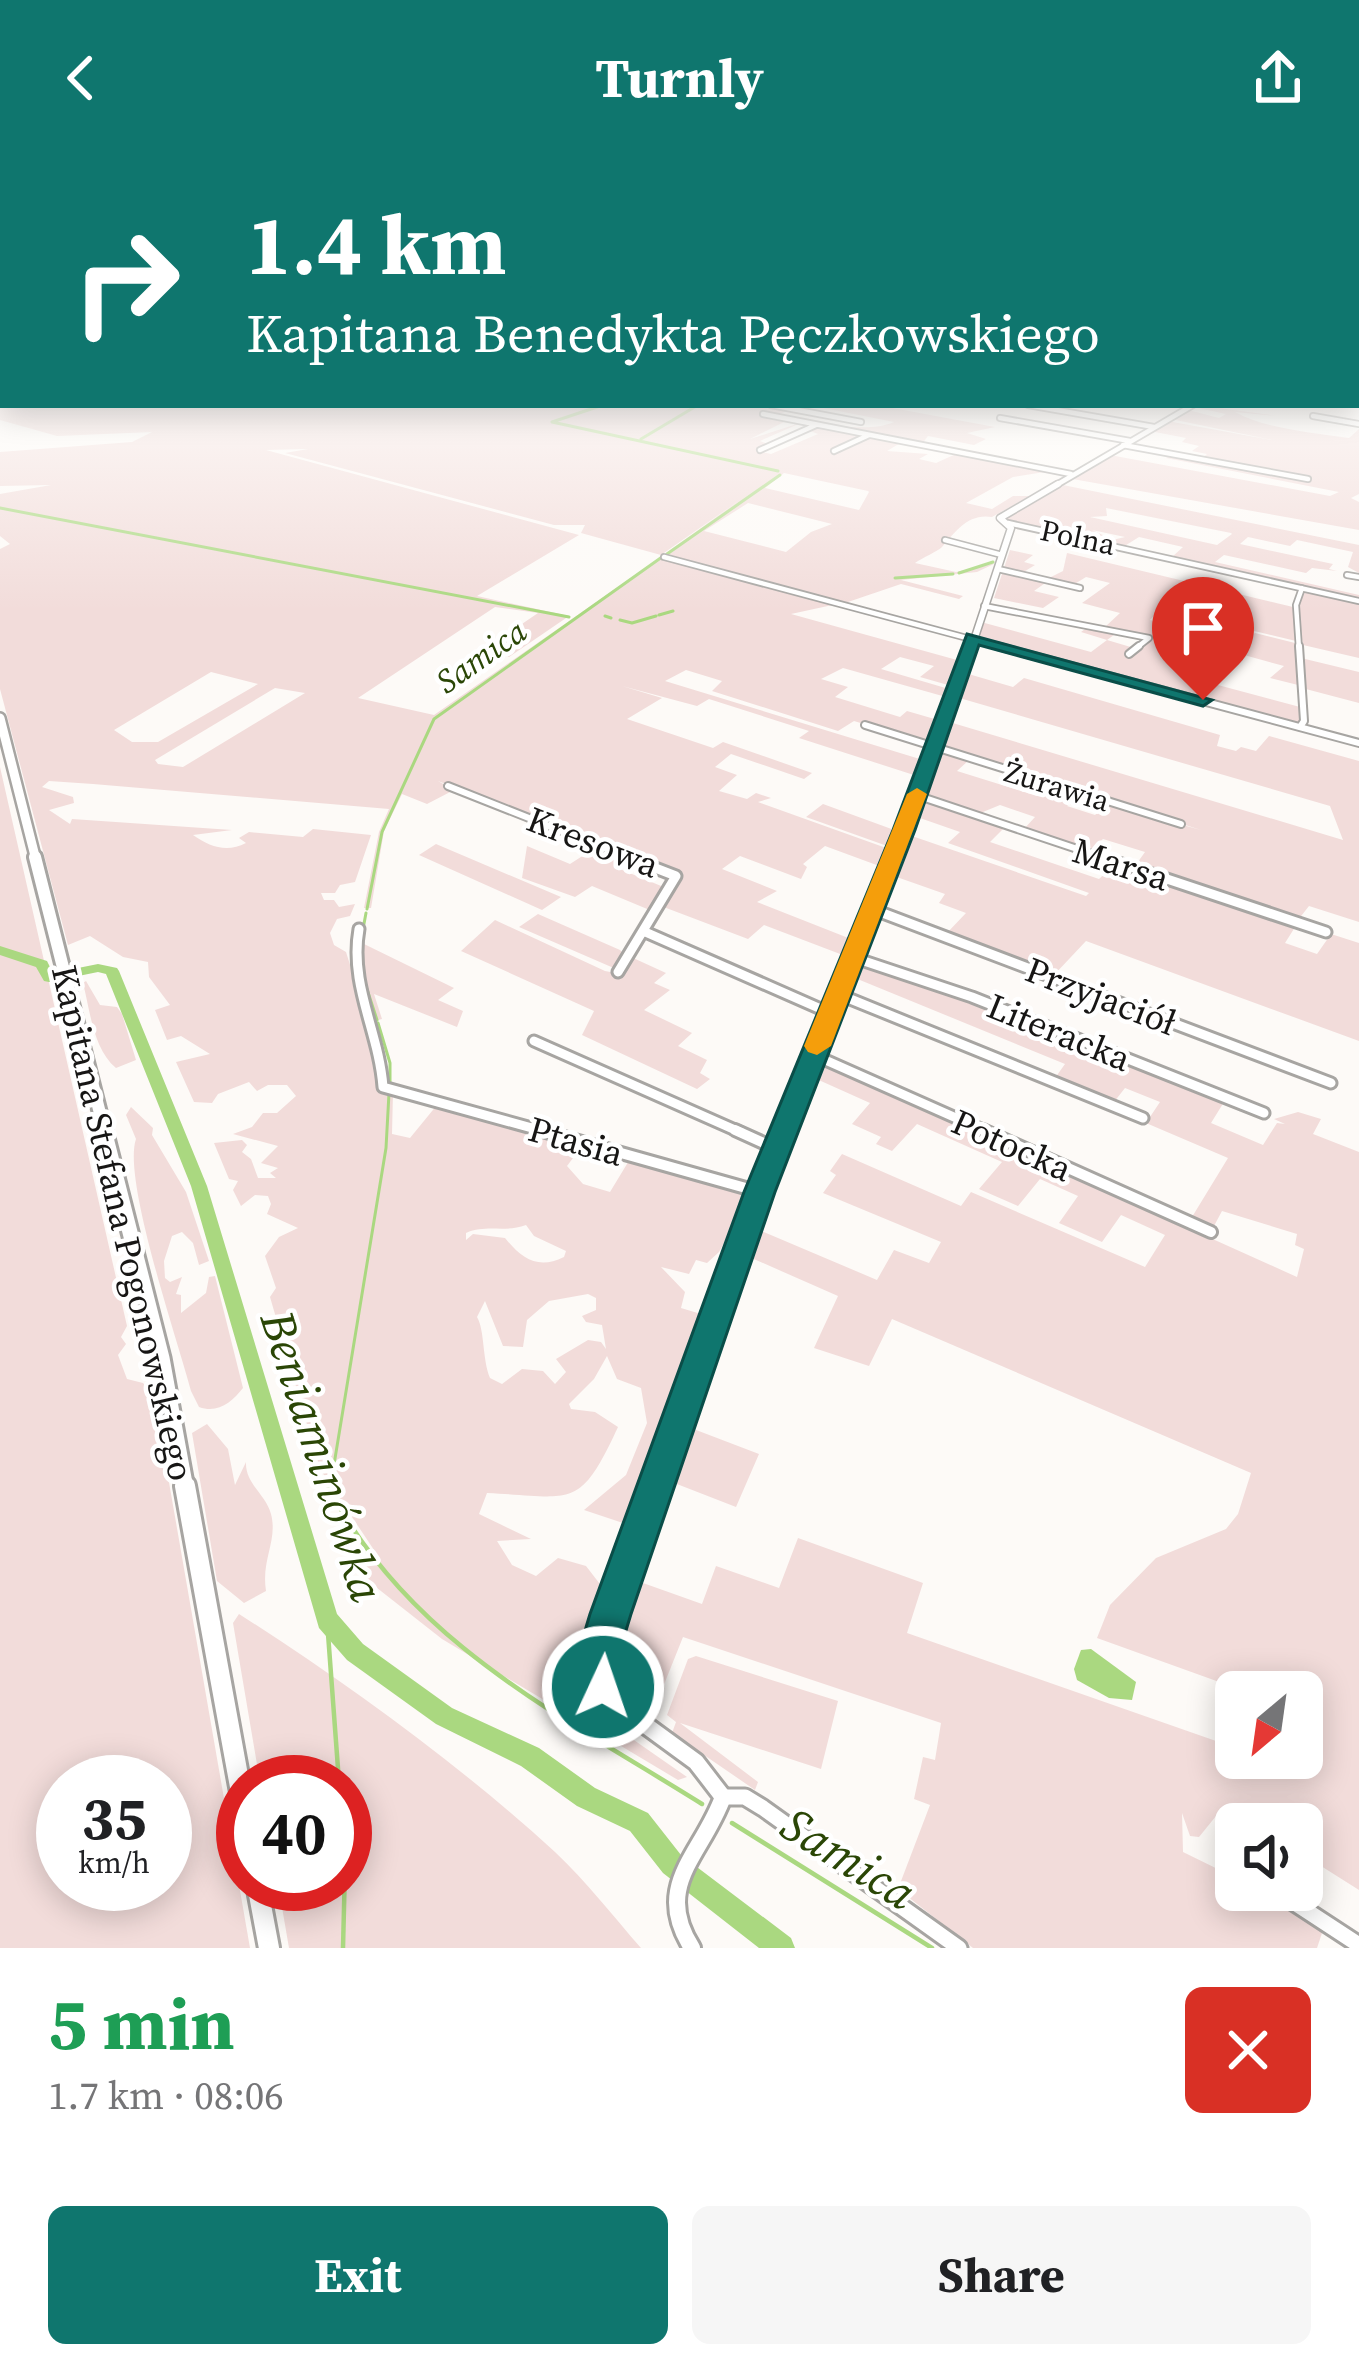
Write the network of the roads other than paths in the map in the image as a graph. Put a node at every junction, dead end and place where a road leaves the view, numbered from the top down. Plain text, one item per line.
1 (774, 444) edge
2 (850, 444) edge
3 (914, 444) edge
4 (1117, 444) edge
5 (1123, 445) junction
6 (760, 450) dead end
7 (834, 451) dead end
8 (1161, 457) dead end
9 (1071, 474) junction
10 (1308, 479) dead end
11 (1008, 523) junction
12 (945, 540) dead end
13 (1003, 555) junction
14 (664, 556) dead end
15 (998, 569) junction
16 (1347, 574) dead end
17 (1359, 577) edge
18 (1080, 588) dead end
19 (1302, 588) junction
20 (1359, 601) edge
21 (984, 607) junction
22 (973, 638) junction
23 (1129, 654) dead end
24 (0, 718) edge
25 (865, 725) dead end
26 (1300, 727) junction
27 (1359, 742) edge
28 (934, 747) junction
29 (448, 786) dead end
30 (916, 796) junction
31 (1181, 824) dead end
32 (872, 909) junction
33 (359, 929) dead end
34 (643, 931) junction
35 (1326, 932) dead end
36 (852, 957) junction
37 (618, 972) dead end
38 (838, 994) junction
39 (830, 1013) junction
40 (535, 1041) dead end
41 (814, 1055) junction
42 (1330, 1083) dead end
43 (1264, 1113) dead end
44 (1142, 1118) dead end
45 (777, 1149) junction
46 (760, 1192) junction
47 (1211, 1232) dead end
48 (234, 1755) edge
49 (723, 1797) junction
50 (262, 1911) edge
51 (1307, 1911) edge
52 (1359, 1945) edge
53 (269, 1948) edge
54 (692, 1948) edge
55 (959, 1948) edge

1 - 6 street
2 - 7 street
3 - 9 street
4 - 5 street
5 - 8 street
5 - 9 street
5 - 10 street
9 - 11 street
11 - 13 street
11 - 19 street, Polna
12 - 13 street
13 - 15 street
14 - 22 street
15 - 18 street
15 - 21 street
16 - 17 street
19 - 20 street, Polna
19 - 26 street
21 - 22 street
21 - 23 street
22 - 26 street
22 - 28 street
24 - 48 main road, Kapitana Stefana Pogonowskiego
25 - 28 street, Żurawia
26 - 27 street
28 - 30 street
28 - 31 street, Żurawia
29 - 34 street, Kresowa
30 - 32 street
30 - 35 street, Marsa
32 - 36 street
32 - 42 street, Przyjaciół
33 - 46 street, Ptasia
34 - 37 street, Kresowa
34 - 39 street, Kresowa
36 - 38 street
36 - 43 street, Literacka
38 - 39 street
38 - 44 street
39 - 41 street
40 - 45 street
41 - 45 street
41 - 47 street, Potocka
45 - 46 street
46 - 49 street
49 - 54 street
49 - 55 street
50 - 53 main road
51 - 52 street

